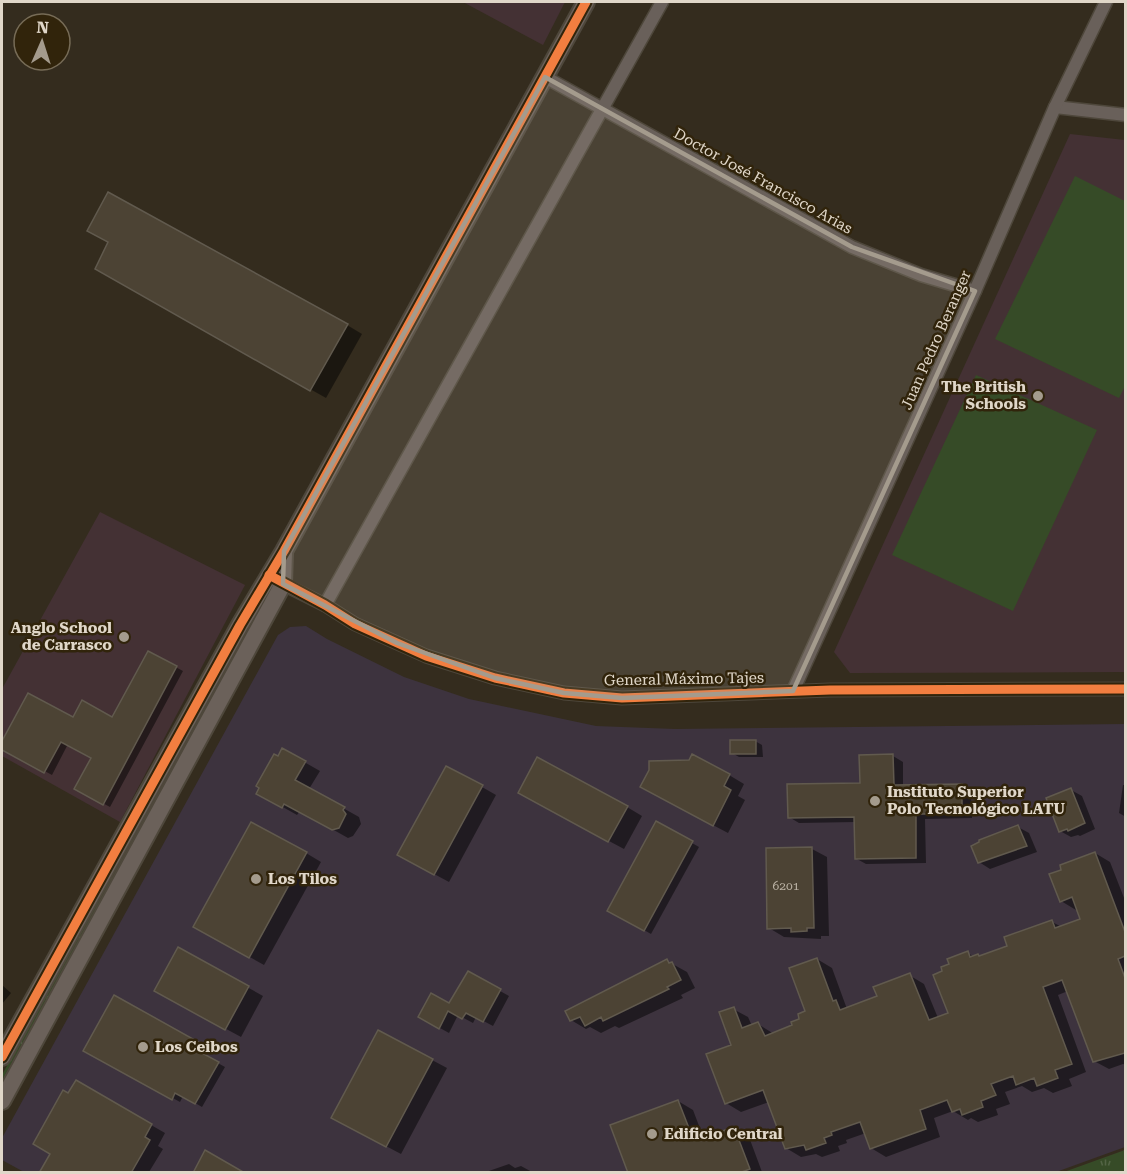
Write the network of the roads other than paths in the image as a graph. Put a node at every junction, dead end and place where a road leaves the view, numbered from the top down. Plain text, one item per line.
1 (586, 2) edge
2 (662, 2) edge
3 (1106, 2) edge
4 (544, 76) junction
5 (1055, 108) junction
6 (601, 109) junction
7 (1125, 115) edge
8 (975, 291) junction
9 (275, 580) junction
10 (325, 605) junction
11 (1125, 689) edge
12 (793, 691) junction
13 (2, 1057) edge
14 (2, 1101) edge

1 - 4 street
2 - 6 street
3 - 5 street, Juan Pedro Beranger
4 - 6 street, Doctor José Francisco Arias
4 - 9 street
5 - 7 street
5 - 8 street, Juan Pedro Beranger
6 - 8 street, Doctor José Francisco Arias
6 - 10 street
8 - 12 street, Juan Pedro Beranger
9 - 10 street, General Máximo Tajes
9 - 13 street
9 - 14 street
10 - 12 street, General Máximo Tajes
11 - 12 street, General Máximo Tajes

